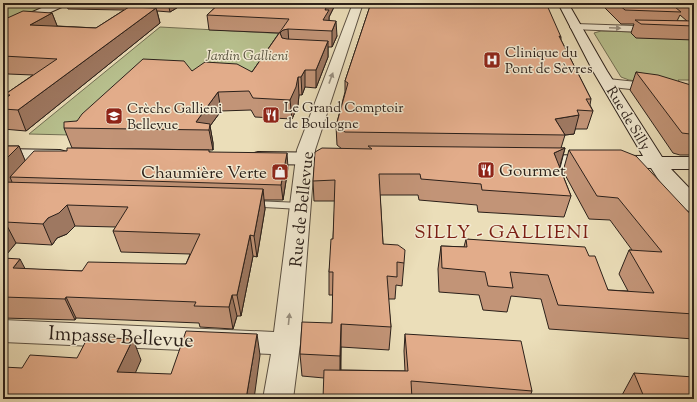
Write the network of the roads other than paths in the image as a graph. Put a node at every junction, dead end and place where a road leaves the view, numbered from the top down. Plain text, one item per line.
1 (62, 3) edge
2 (358, 3) edge
3 (563, 3) edge
4 (680, 22) edge
5 (576, 27) junction
6 (3, 30) edge
7 (693, 31) edge
8 (608, 83) junction
9 (694, 92) edge
10 (3, 155) edge
11 (79, 156) edge
12 (242, 158) edge
13 (305, 158) junction
14 (360, 159) edge
15 (510, 161) edge
16 (656, 162) junction
17 (694, 163) edge
18 (240, 204) edge
19 (301, 206) junction
20 (694, 206) edge
21 (3, 331) edge
22 (286, 344) junction
23 (278, 399) edge

1 - 6 main road
13 -> 2 street, Rue de Bellevue
3 - 5 main road, Rue de Silly
4 - 7 street
5 -> 7 street
5 - 8 main road, Rue de Silly
8 - 9 street
8 - 16 main road, Rue de Silly
10 - 11 main road
12 - 13 main road
13 - 14 main road
13 - 19 street, Rue de Bellevue
15 - 16 main road
16 - 17 main road
16 - 20 main road, Rue de Silly
18 - 19 lane
22 -> 19 street, Rue de Bellevue
21 - 22 street, Impasse Bellevue
22 - 23 street, Rue de Bellevue

